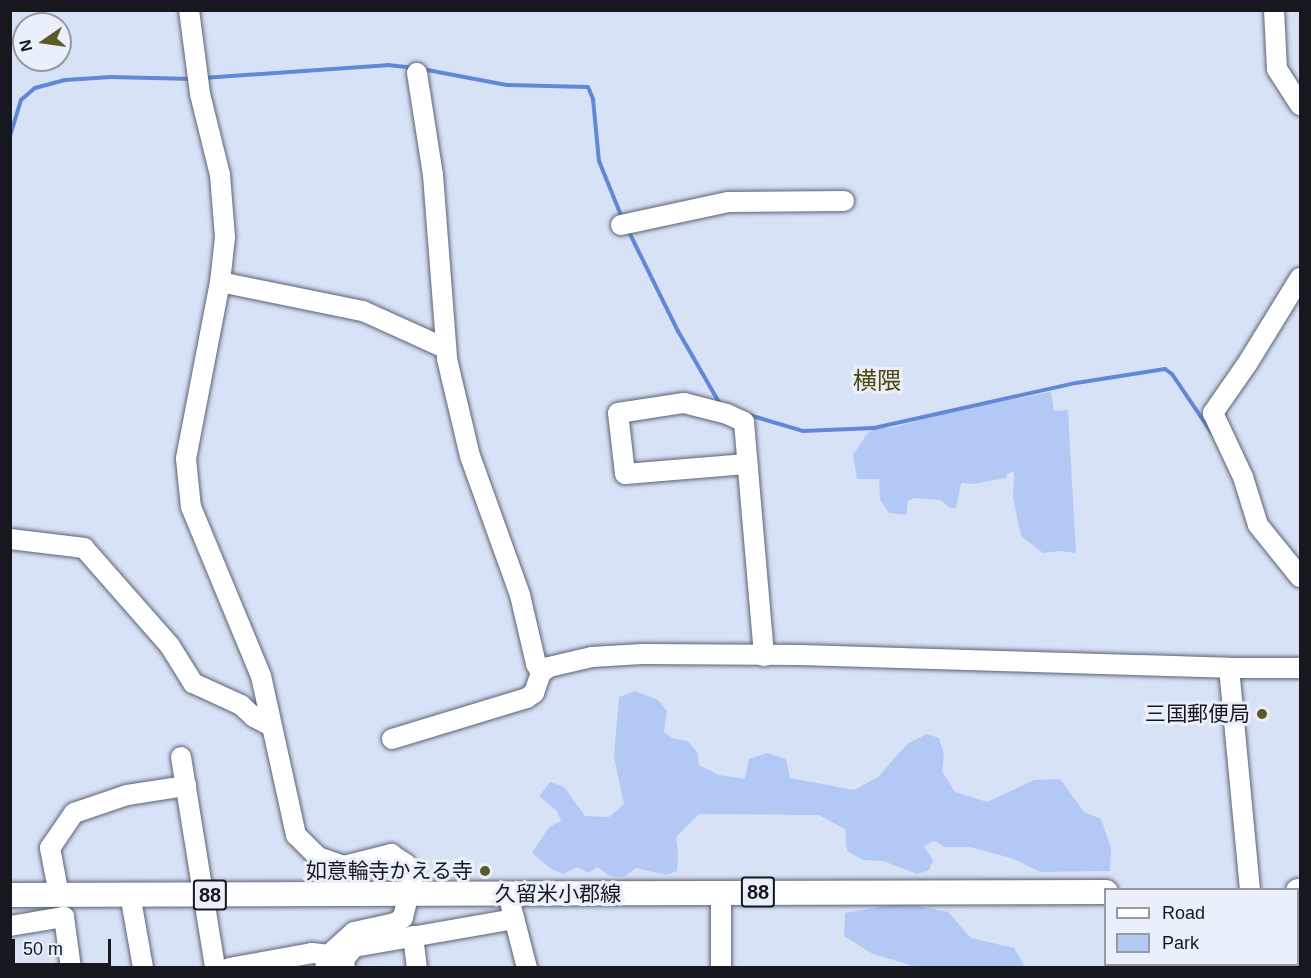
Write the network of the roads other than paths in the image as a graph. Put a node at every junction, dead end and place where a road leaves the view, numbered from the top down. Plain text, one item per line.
1 (189, 10) edge
2 (1274, 10) edge
3 (417, 73) dead end
4 (1300, 105) edge
5 (844, 201) dead end
6 (621, 225) dead end
7 (1300, 278) edge
8 (220, 282) junction
9 (445, 348) junction
10 (746, 464) junction
11 (10, 539) edge
12 (1300, 577) edge
13 (764, 656) junction
14 (1300, 668) edge
15 (1229, 669) junction
16 (541, 673) junction
17 (271, 726) junction
18 (392, 739) dead end
19 (181, 757) dead end
20 (186, 786) junction
21 (1250, 888) edge
22 (721, 892) junction
23 (1104, 892) edge
24 (410, 893) junction
25 (130, 894) junction
26 (203, 894) junction
27 (508, 894) junction
28 (59, 895) junction
29 (10, 896) edge
30 (514, 919) junction
31 (10, 926) edge
32 (413, 936) junction
33 (333, 963) edge
34 (71, 968) edge
35 (143, 968) edge
36 (215, 968) edge
37 (229, 968) edge
38 (417, 968) edge
39 (527, 968) edge
40 (721, 968) edge

1 - 8 street
2 - 4 street
3 - 9 street
5 - 6 street
7 - 12 street
8 - 9 street
8 - 17 street
9 - 16 street
10 - 10 street
10 - 13 street
11 - 17 street
13 - 15 street
13 - 16 street
14 - 15 street
15 - 21 street
16 - 18 street
17 - 24 street
19 - 20 street
20 - 26 street
20 - 28 street
22 - 23 main road, 久留米小郡線 / 88
22 - 27 main road, 久留米小郡線 / 88
22 - 40 street
24 - 26 main road, 久留米小郡線 / 88
24 - 27 main road, 久留米小郡線 / 88
24 - 33 street
25 - 26 main road, 久留米小郡線 / 88
25 - 28 main road, 久留米小郡線 / 88
25 - 35 street
26 - 36 street
27 - 30 street
28 - 29 main road, 久留米小郡線 / 88
30 - 32 street
30 - 39 street
31 - 34 street
32 - 33 street
32 - 38 street
33 - 37 street

